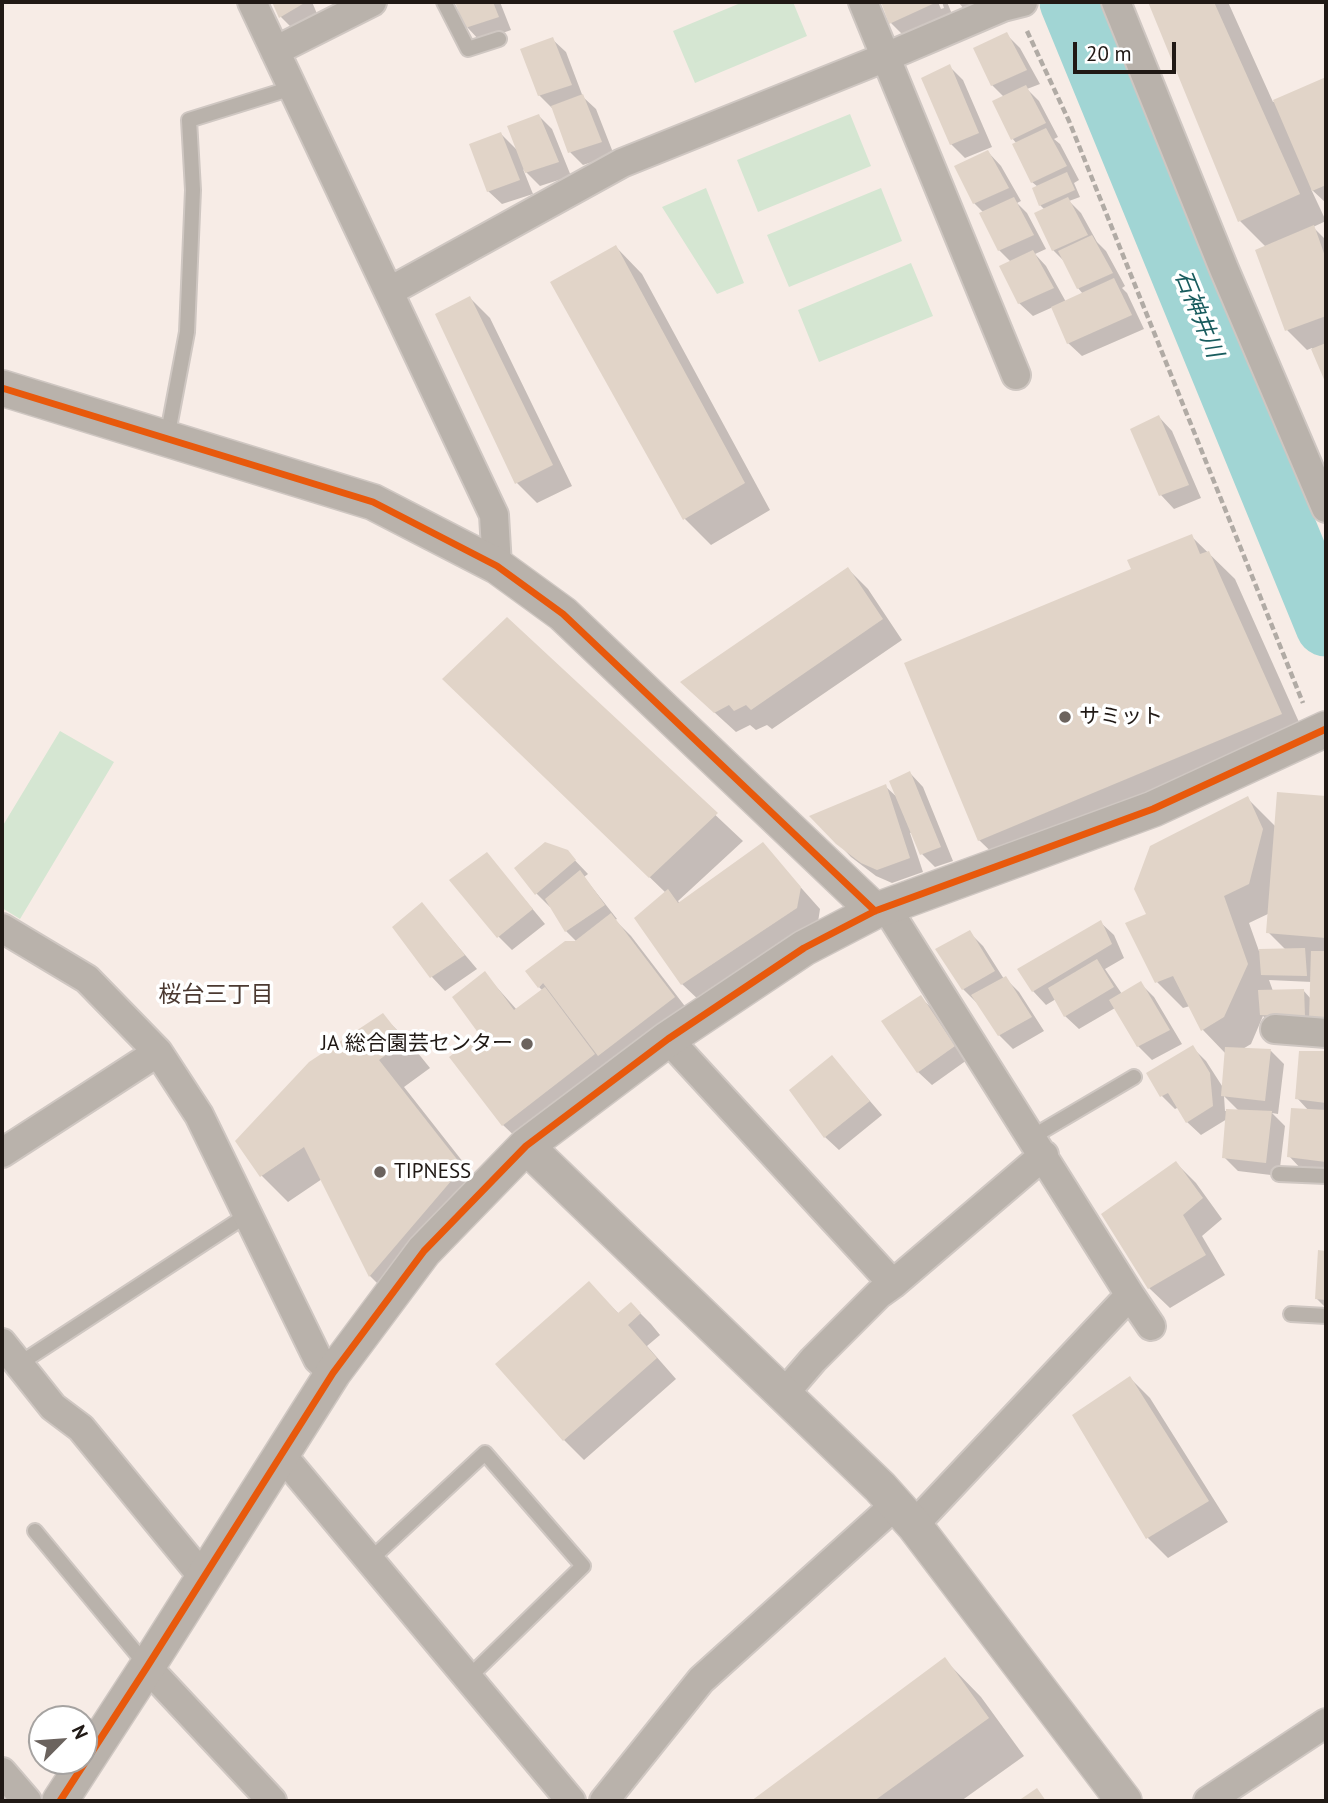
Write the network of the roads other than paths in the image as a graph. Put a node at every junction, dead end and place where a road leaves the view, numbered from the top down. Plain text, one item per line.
1 (252, 2) edge
2 (372, 2) edge
3 (444, 2) edge
4 (863, 2) edge
5 (1116, 2) edge
6 (1018, 4) edge
7 (499, 39) dead end
8 (275, 51) junction
9 (886, 57) junction
10 (292, 88) junction
11 (390, 291) junction
12 (1016, 374) dead end
13 (2, 388) edge
14 (167, 438) junction
15 (1326, 508) edge
16 (497, 566) junction
17 (1316, 720) edge
18 (880, 909) junction
19 (2, 928) edge
20 (1275, 1030) dead end
21 (1326, 1033) edge
22 (668, 1039) junction
23 (158, 1052) junction
24 (1134, 1077) dead end
25 (526, 1146) junction
26 (1038, 1146) junction
27 (2, 1153) edge
28 (1279, 1174) dead end
29 (1326, 1176) edge
30 (247, 1215) junction
31 (893, 1284) junction
32 (1130, 1295) junction
33 (1291, 1314) dead end
34 (1326, 1316) edge
35 (1151, 1326) dead end
36 (10, 1353) edge
37 (333, 1373) junction
38 (783, 1395) junction
39 (281, 1454) junction
40 (904, 1515) junction
41 (35, 1531) dead end
42 (370, 1560) junction
43 (204, 1578) junction
44 (147, 1667) junction
45 (468, 1678) junction
46 (1326, 1723) edge
47 (2, 1772) edge
48 (27, 1801) edge
49 (60, 1801) edge
50 (272, 1801) edge
51 (571, 1801) edge
52 (604, 1801) edge
53 (1124, 1801) edge
54 (1208, 1801) edge

1 - 8 street
2 - 8 street
3 - 7 lane
4 - 9 street
5 - 15 street
6 - 9 street
8 - 10 street
9 - 11 street
9 - 12 street
10 - 11 street
10 - 14 lane
11 - 16 street
13 - 14 street
14 - 16 street
16 - 18 street
17 - 18 street
18 - 22 street
18 - 26 street
19 - 23 street
20 - 21 street
22 - 25 street
22 - 31 street
23 - 27 street
23 - 30 street
24 - 26 lane
25 - 37 street
25 - 38 street
26 - 31 street
26 - 32 street
28 - 29 lane
30 - 36 lane
30 - 37 street
31 - 38 street
32 - 35 street
32 - 40 street
33 - 34 lane
36 - 43 street
37 - 39 street
38 - 40 street
39 - 42 street
39 - 43 street
40 - 52 street
40 - 53 street
41 - 44 lane
42 - 45 street
42 - 45 lane
43 - 44 street
44 - 49 street
44 - 50 street
45 - 51 street
46 - 54 street
47 - 48 street

